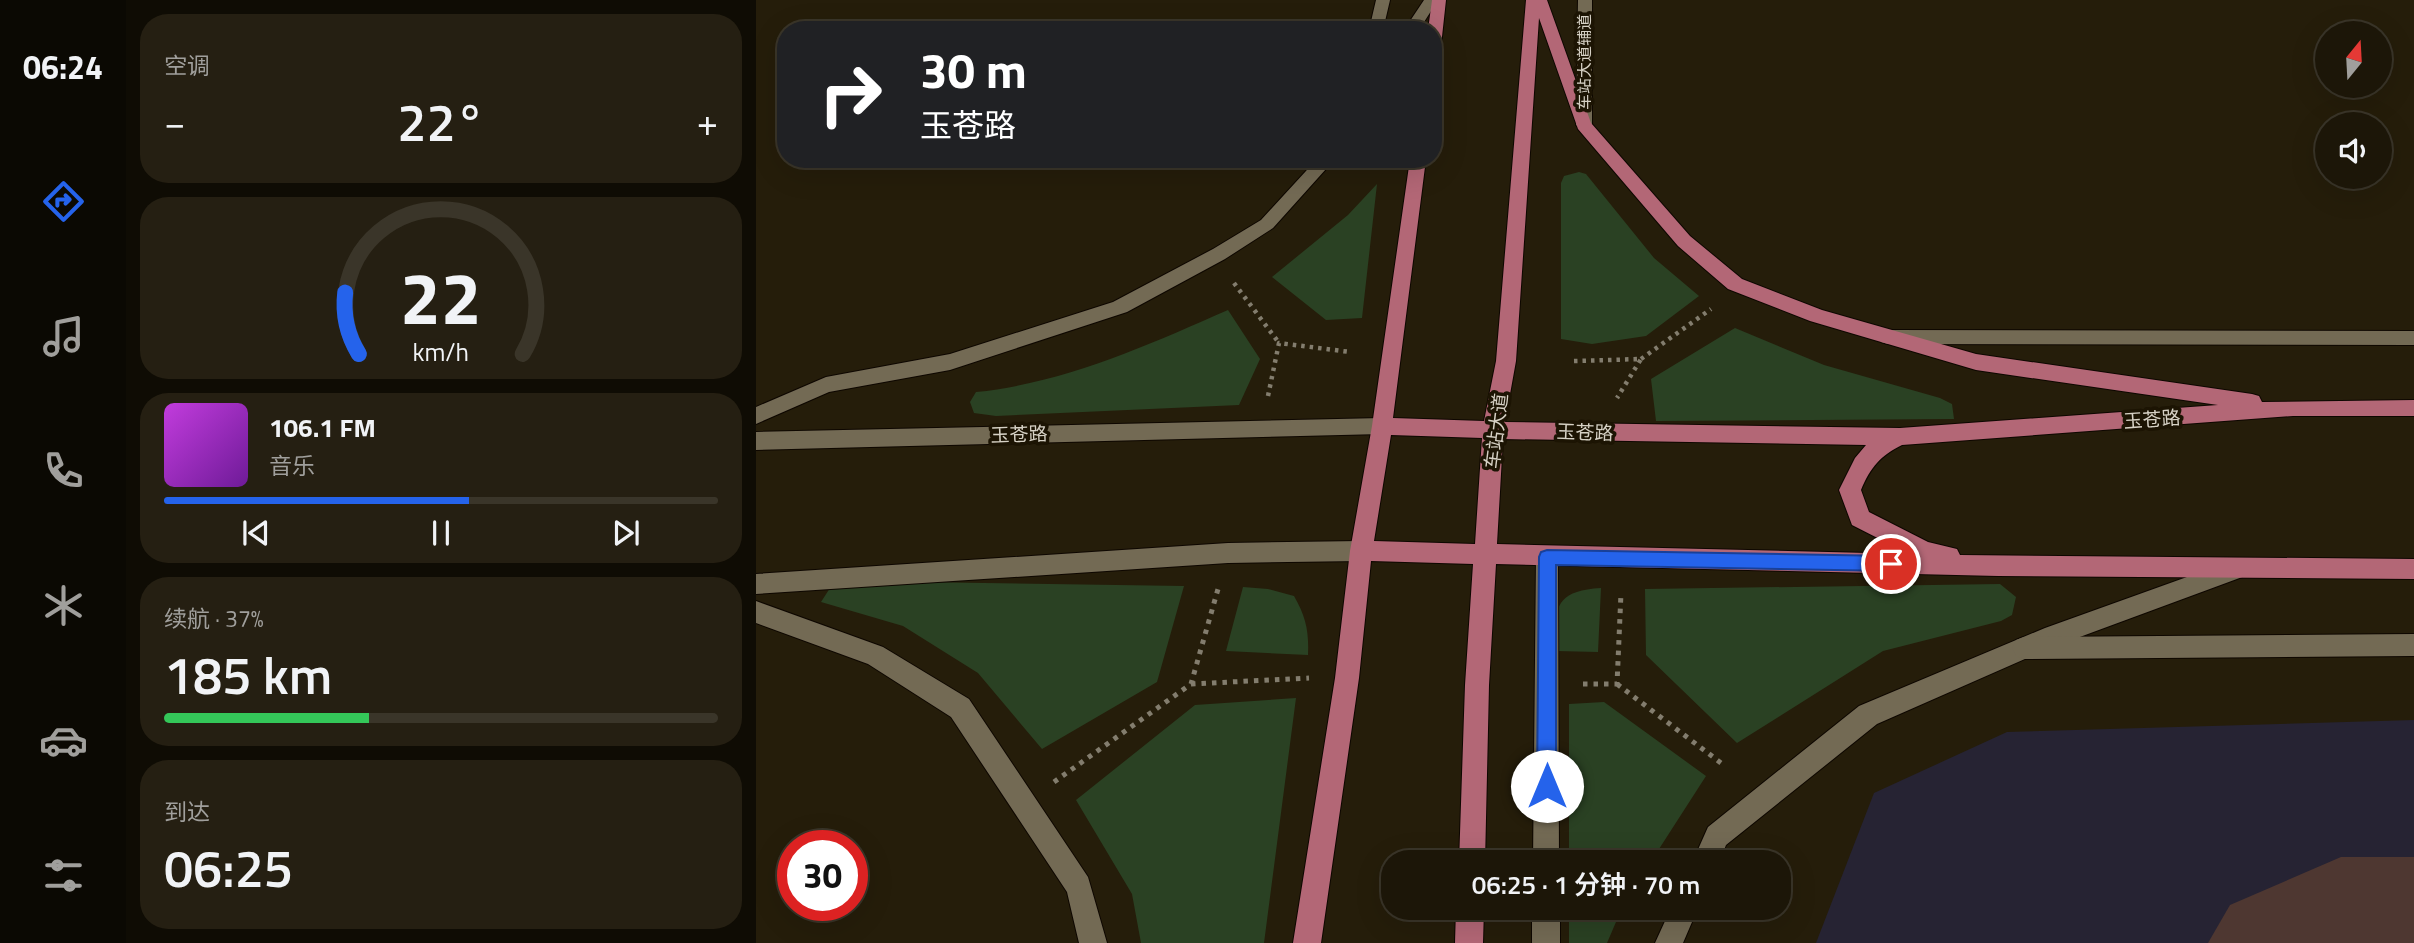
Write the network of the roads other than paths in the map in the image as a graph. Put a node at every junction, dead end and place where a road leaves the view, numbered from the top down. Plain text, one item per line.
1 (1383, 0) edge
2 (1431, 0) edge
3 (1439, 0) edge
4 (1533, 0) edge
5 (1540, 0) edge
6 (1584, 0) edge
7 (1378, 21) edge
8 (1417, 21) edge
9 (1436, 21) edge
10 (1584, 125) junction
11 (1319, 168) edge
12 (1417, 168) edge
13 (1887, 337) junction
14 (2414, 338) edge
15 (2292, 408) junction
16 (2414, 408) edge
17 (756, 416) edge
18 (1382, 426) junction
19 (1493, 429) junction
20 (1900, 437) junction
21 (756, 441) edge
22 (1361, 551) junction
23 (1486, 555) junction
24 (1547, 557) junction
25 (1998, 566) junction
26 (2236, 569) junction
27 (2414, 569) edge
28 (756, 584) edge
29 (756, 612) edge
30 (2414, 645) edge
31 (2024, 648) junction
32 (1472, 850) edge
33 (1546, 850) edge
34 (1711, 850) edge
35 (1470, 920) edge
36 (1546, 920) edge
37 (1680, 920) edge
38 (1093, 943) edge
39 (1307, 943) edge
40 (1469, 943) edge
41 (1546, 943) edge
42 (1669, 943) edge

1 - 7 street
2 - 8 street
3 - 9 main road
4 - 19 main road, 车站大道
5 - 10 main road
6 - 10 street, 车站大道辅道
10 - 13 main road
11 - 17 street
12 - 18 main road
13 - 14 street
13 - 15 main road
15 - 16 main road, 玉苍路
15 - 20 main road, 玉苍路
18 - 19 main road, 玉苍路
18 - 21 street, 玉苍路
18 - 22 main road
19 - 20 main road, 玉苍路
19 - 23 main road, 车站大道
20 - 25 main road
22 - 23 main road
22 - 28 street
22 - 39 main road
23 - 24 main road
23 - 32 main road, 车站大道
24 - 25 main road
24 - 33 street
25 - 26 main road
26 - 27 main road
26 - 31 street
29 - 38 street
30 - 31 street
31 - 34 street
35 - 40 main road
36 - 41 street
37 - 42 street

